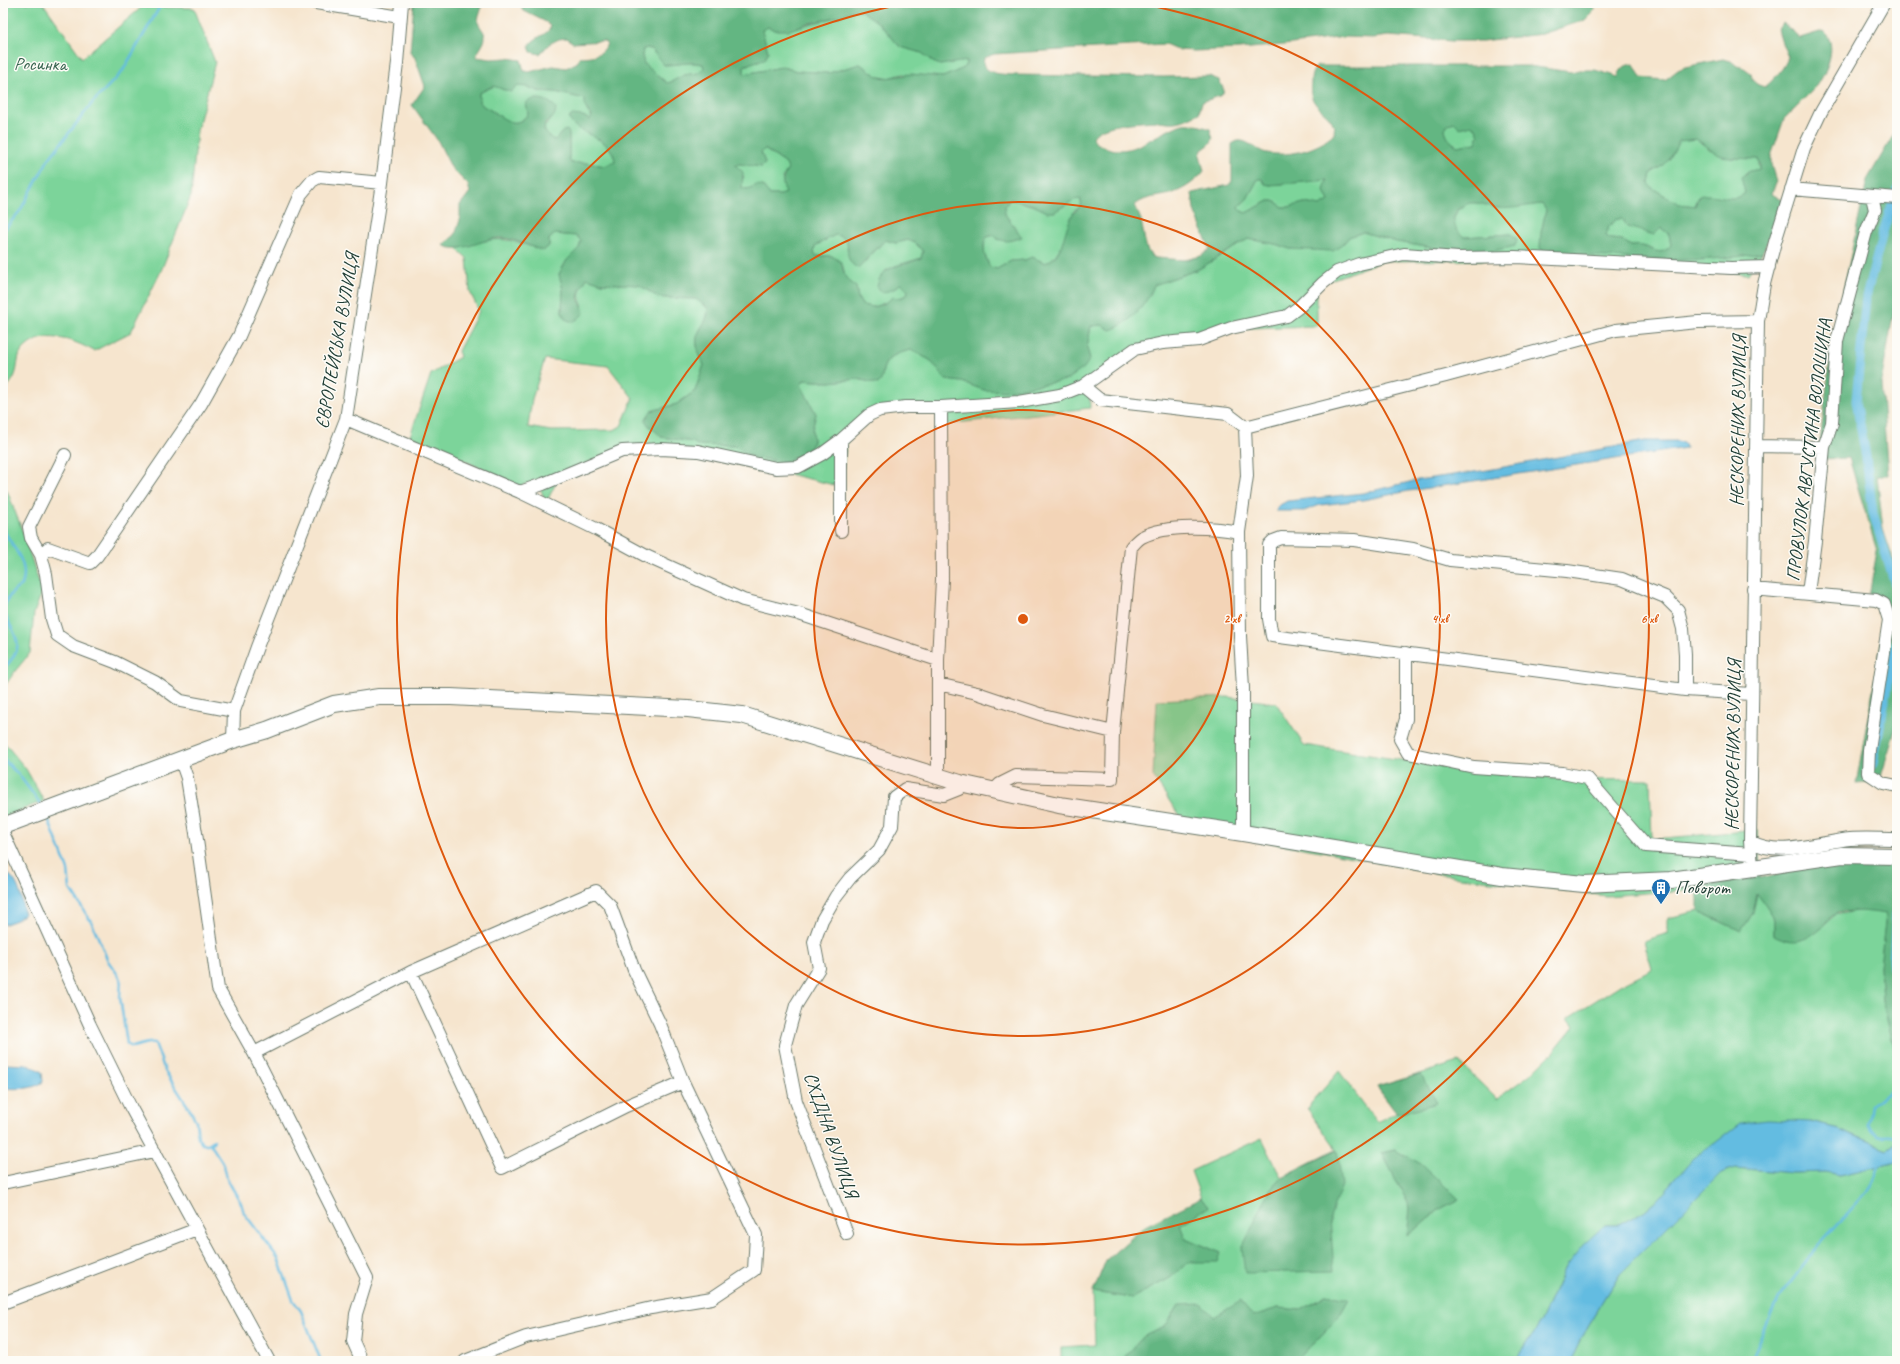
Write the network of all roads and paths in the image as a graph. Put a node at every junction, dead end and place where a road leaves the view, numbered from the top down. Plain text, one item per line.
1 (316, 3) edge
2 (402, 3) edge
3 (1884, 3) edge
4 (400, 17) junction
5 (382, 183) junction
6 (1791, 189) junction
7 (1872, 197) junction
8 (1897, 198) edge
9 (1769, 267) junction
10 (1758, 321) junction
11 (1083, 386) junction
12 (941, 407) junction
13 (346, 419) junction
14 (1245, 427) junction
15 (841, 440) junction
16 (1756, 446) junction
17 (1824, 447) junction
18 (65, 455) dead end
19 (520, 492) junction
20 (841, 531) dead end
21 (1239, 532) junction
22 (41, 554) junction
23 (1753, 589) junction
24 (1808, 593) junction
25 (1406, 653) junction
26 (938, 660) junction
27 (938, 684) junction
28 (1685, 690) junction
29 (1751, 694) junction
30 (234, 711) junction
31 (1112, 732) junction
32 (233, 740) junction
33 (181, 760) junction
34 (938, 775) junction
35 (960, 783) junction
36 (1897, 786) edge
37 (994, 790) junction
38 (3, 826) edge
39 (3, 833) edge
40 (1242, 833) junction
41 (1897, 839) edge
42 (1750, 841) junction
43 (1897, 856) edge
44 (1752, 861) junction
45 (411, 972) junction
46 (254, 1053) junction
47 (683, 1082) junction
48 (155, 1151) junction
49 (3, 1183) edge
50 (197, 1229) junction
51 (847, 1234) dead end
52 (3, 1303) edge
53 (269, 1361) edge
54 (362, 1361) edge
55 (465, 1361) edge

1 - 4 street
2 - 4 street, ЄВРОПЕЙСЬКА ВУЛИЦЯ
3 - 6 street, НЕСКОРЕНИХ ВУЛИЦЯ
4 - 5 street, ЄВРОПЕЙСЬКА ВУЛИЦЯ
5 - 13 street, ЄВРОПЕЙСЬКА ВУЛИЦЯ
5 - 22 street
6 - 7 street
6 - 9 street, НЕСКОРЕНИХ ВУЛИЦЯ
7 - 8 street
7 - 17 street, ПРОВУЛОК АВГУСТИНА ВОЛОШИНА
9 - 10 street, НЕСКОРЕНИХ ВУЛИЦЯ
9 - 11 street
10 - 14 street
10 - 16 street, НЕСКОРЕНИХ ВУЛИЦЯ
11 - 12 street
11 - 14 street
12 - 15 street
12 - 26 street
13 - 19 street
13 - 30 street, ЄВРОПЕЙСЬКА ВУЛИЦЯ
14 - 21 street
15 - 19 street
15 - 20 street
16 - 17 street
16 - 23 street, НЕСКОРЕНИХ ВУЛИЦЯ
17 - 24 street, ПРОВУЛОК АВГУСТИНА ВОЛОШИНА
18 - 22 street
19 - 26 street
21 - 31 street
21 - 40 street
22 - 30 street
23 - 24 street
23 - 29 street, НЕСКОРЕНИХ ВУЛИЦЯ
24 - 36 street
25 - 28 street
25 - 28 street
25 - 44 street
26 - 27 street
27 - 31 street
27 - 34 street
28 - 29 street
29 - 42 street, НЕСКОРЕНИХ ВУЛИЦЯ
30 - 32 street, ЄВРОПЕЙСЬКА ВУЛИЦЯ
31 - 37 street
32 - 33 main road
32 - 34 main road
33 - 38 main road
33 - 46 street
34 - 35 main road
35 - 37 main road
35 - 51 street, СХІДНА ВУЛИЦЯ
37 - 40 main road
39 - 48 street
40 - 44 main road
41 - 42 street
42 - 44 street, НЕСКОРЕНИХ ВУЛИЦЯ
43 - 44 main road
45 - 46 street
45 - 47 street
45 - 47 street
46 - 54 street
47 - 55 street
48 - 49 street
48 - 50 street
50 - 52 street
50 - 53 street

